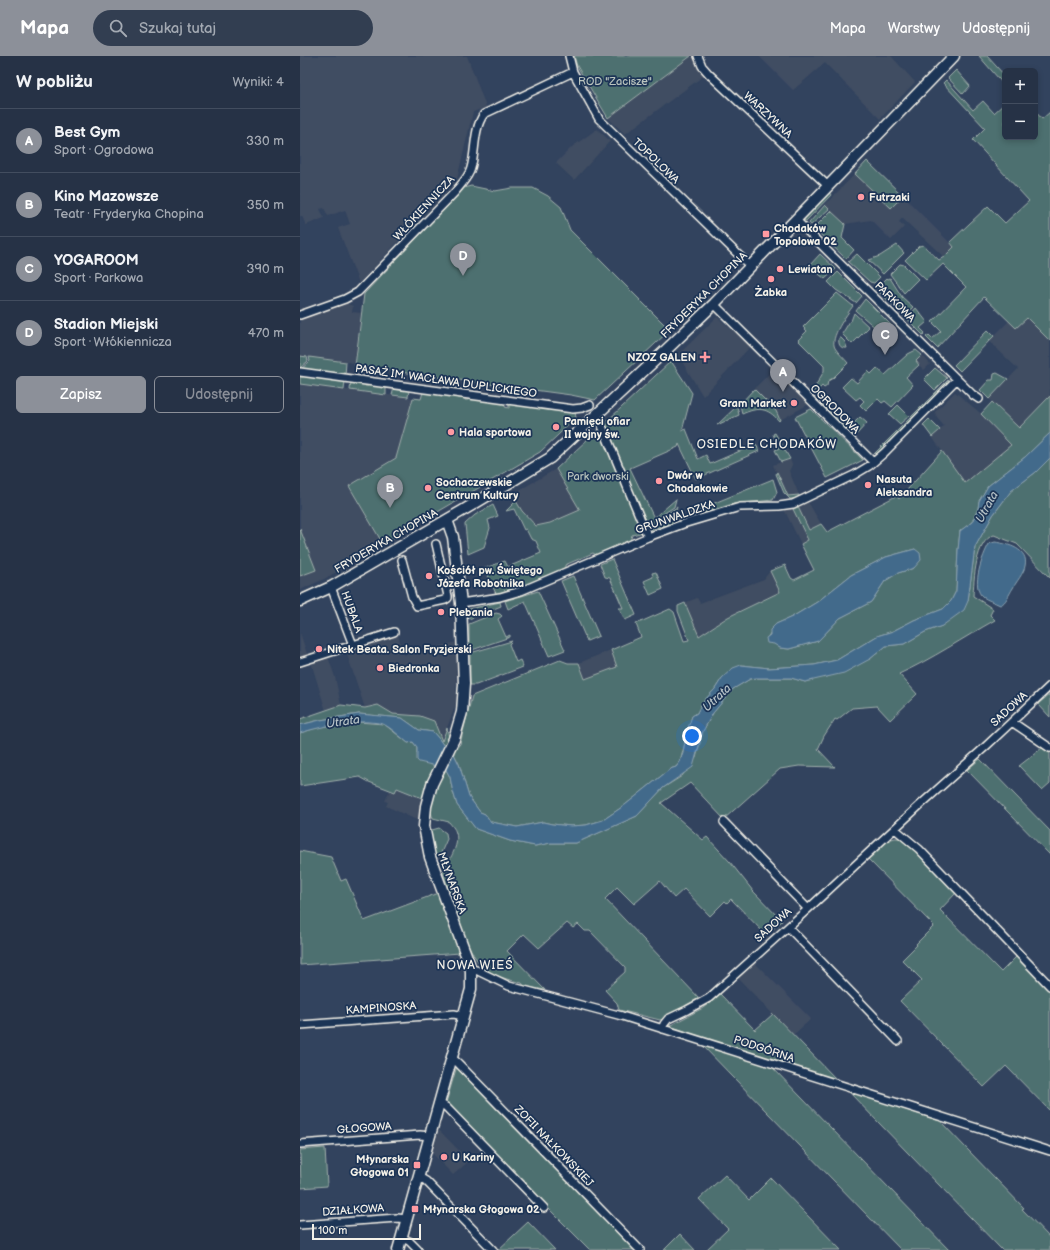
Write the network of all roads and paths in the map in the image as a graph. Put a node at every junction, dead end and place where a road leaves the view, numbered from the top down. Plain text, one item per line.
1 (569, 56) edge
2 (698, 56) edge
3 (954, 56) edge
4 (573, 72) junction
5 (828, 186) junction
6 (795, 219) junction
7 (750, 266) junction
8 (714, 304) junction
9 (300, 315) edge
10 (300, 372) edge
11 (957, 379) junction
12 (979, 399) dead end
13 (590, 405) dead end
14 (597, 414) junction
15 (873, 462) junction
16 (447, 520) junction
17 (648, 537) junction
18 (436, 544) dead end
19 (402, 560) dead end
20 (331, 587) junction
21 (300, 601) edge
22 (461, 603) junction
23 (394, 632) dead end
24 (353, 645) junction
25 (300, 662) edge
26 (1050, 686) edge
27 (1012, 722) junction
28 (1050, 748) edge
29 (724, 822) dead end
30 (895, 829) junction
31 (808, 909) junction
32 (788, 927) junction
33 (471, 971) junction
34 (1050, 986) edge
35 (463, 1016) junction
36 (300, 1025) edge
37 (662, 1029) junction
38 (898, 1042) dead end
39 (452, 1058) junction
40 (439, 1103) junction
41 (430, 1136) junction
42 (300, 1144) edge
43 (1050, 1151) edge
44 (419, 1177) junction
45 (544, 1208) dead end
46 (407, 1219) junction
47 (300, 1225) edge
48 (402, 1238) junction
49 (398, 1250) edge
50 (418, 1250) edge
51 (493, 1250) edge
52 (640, 1250) edge

1 - 4 street, TOPOLOWA
2 - 5 street, WARZYWNA
3 - 5 main road, FRYDERYKA CHOPINA
4 - 7 street, TOPOLOWA
4 - 9 street, WŁÓKIENNICZA
5 - 6 main road, FRYDERYKA CHOPINA
6 - 7 main road, FRYDERYKA CHOPINA
6 - 11 street, PARKOWA
7 - 8 main road, FRYDERYKA CHOPINA
8 - 14 main road, FRYDERYKA CHOPINA
8 - 15 street, OGRODOWA
10 - 13 street, PASAŻ IM. WACŁAWA DUPLICKIEGO
11 - 12 street, PARKOWA
11 - 15 street, GRUNWALDZKA
14 - 16 main road, FRYDERYKA CHOPINA
14 - 17 street
15 - 17 street, GRUNWALDZKA
16 - 20 main road, FRYDERYKA CHOPINA
16 - 22 main road, MŁYNARSKA
17 - 22 street, GRUNWALDZKA
18 - 19 street
20 - 21 main road, FRYDERYKA CHOPINA
20 - 24 street, HUBALA
22 - 33 main road, MŁYNARSKA
23 - 24 street, HUBALA
24 - 25 street, HUBALA
26 - 27 street, SADOWA
27 - 28 street
27 - 30 street, SADOWA
29 - 31 street
30 - 31 street, SADOWA
30 - 34 street
31 - 32 street, SADOWA
32 - 37 street, SADOWA
32 - 38 street
33 - 35 main road, MŁYNARSKA
33 - 37 street, PODGÓRNA
35 - 36 street, KAMPINOSKA
35 - 39 main road, MŁYNARSKA
37 - 43 street, PODGÓRNA
39 - 40 main road, MŁYNARSKA
39 - 52 street, ZOFII NAŁKOWSKIEJ
40 - 41 main road, MŁYNARSKA
40 - 45 street
41 - 42 street, GŁOGOWA
41 - 44 main road, MŁYNARSKA
44 - 46 main road, MŁYNARSKA
44 - 51 street
46 - 47 street, DZIAŁKOWA
46 - 48 main road, MŁYNARSKA
48 - 49 main road, MŁYNARSKA
48 - 50 street

